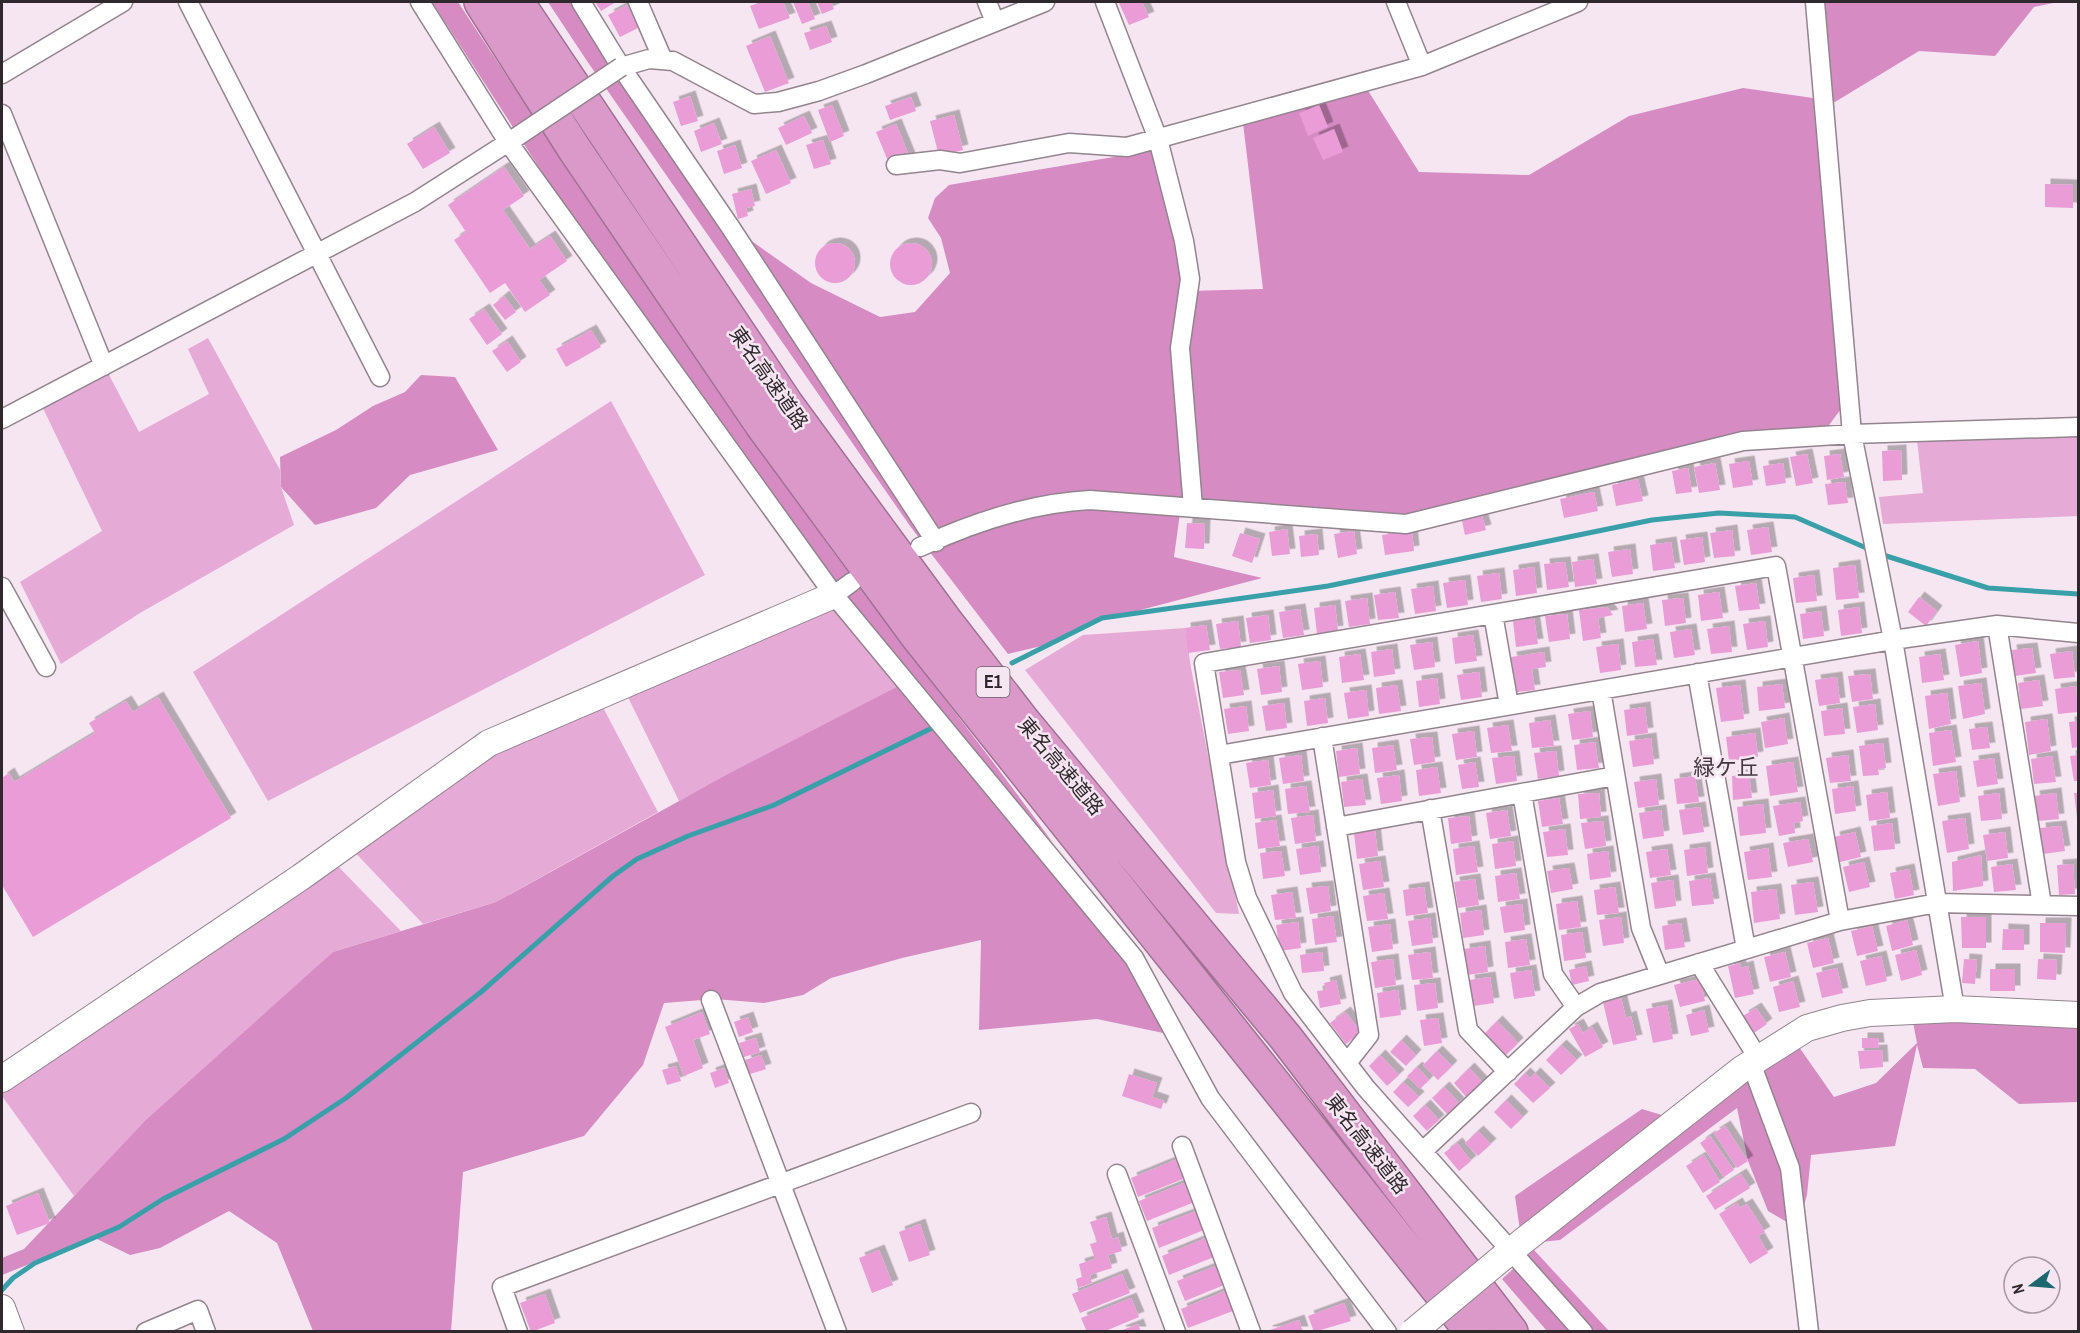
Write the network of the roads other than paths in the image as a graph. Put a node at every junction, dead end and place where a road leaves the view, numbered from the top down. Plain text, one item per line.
1 (123, 2) edge
2 (188, 2) edge
3 (420, 2) edge
4 (481, 2) edge
5 (518, 2) edge
6 (581, 2) edge
7 (638, 2) edge
8 (987, 2) edge
9 (1045, 2) edge
10 (1105, 2) edge
11 (1396, 2) edge
12 (1578, 2) edge
13 (1815, 2) edge
14 (995, 22) junction
15 (663, 60) junction
16 (1422, 66) junction
17 (621, 67) junction
18 (2, 74) edge
19 (2, 114) edge
20 (513, 139) junction
21 (1158, 139) junction
22 (896, 165) dead end
23 (318, 254) junction
24 (104, 366) junction
25 (380, 377) dead end
26 (2, 420) edge
27 (2079, 427) edge
28 (1852, 434) junction
29 (1193, 507) junction
30 (2, 587) edge
31 (843, 588) junction
32 (1493, 614) junction
33 (1997, 625) junction
34 (2079, 633) edge
35 (1893, 640) junction
36 (1792, 657) junction
37 (46, 667) dead end
38 (1697, 673) junction
39 (1601, 690) junction
40 (1509, 705) junction
41 (1322, 737) junction
42 (1220, 755) junction
43 (1615, 776) junction
44 (1522, 793) junction
45 (1430, 809) junction
46 (1336, 826) junction
47 (1937, 903) junction
48 (2042, 905) junction
49 (2079, 906) edge
50 (1840, 921) junction
51 (1746, 949) junction
52 (1699, 963) junction
53 (1660, 975) junction
54 (711, 1000) dead end
55 (1576, 1007) junction
56 (1955, 1009) junction
57 (2079, 1015) edge
58 (1286, 1038) junction
59 (1755, 1061) junction
60 (1347, 1063) junction
61 (1508, 1072) junction
62 (2, 1079) edge
63 (971, 1113) dead end
64 (1182, 1146) dead end
65 (1423, 1152) junction
66 (1117, 1174) dead end
67 (780, 1183) junction
68 (1508, 1254) junction
69 (2, 1308) edge
70 (11, 1332) edge
71 (146, 1332) edge
72 (206, 1332) edge
73 (519, 1332) edge
74 (837, 1332) edge
75 (1176, 1332) edge
76 (1251, 1332) edge
77 (1387, 1332) edge
78 (1413, 1332) edge
79 (1472, 1332) edge
80 (1511, 1332) edge
81 (1531, 1332) edge
82 (1583, 1332) edge
83 (1809, 1332) edge

1 - 18 street
2 - 23 street
3 - 20 street
4 - 79 highway, 東名高速道路 / E1
5 - 58 highway, 東名高速道路 / E1
6 - 17 street
7 - 15 street
8 - 14 street
9 - 14 street
10 - 21 street
11 - 16 street
12 - 16 street
13 - 28 street
14 - 15 street
15 - 17 street
16 - 21 street
17 - 20 street, bridge
17 - 29 street
19 - 24 street
20 - 23 street
20 - 31 street
21 - 22 street
21 - 29 street
23 - 24 street
23 - 25 street
24 - 26 street
27 - 28 street
28 - 29 street
28 - 35 street
30 - 37 street
31 - 62 street
31 - 77 street
32 - 36 street
32 - 40 street
32 - 42 street
33 - 34 street
33 - 35 street
33 - 48 street
35 - 36 street
35 - 47 street
36 - 38 street
36 - 50 street
38 - 39 street
38 - 51 street
39 - 40 street
39 - 43 street
40 - 41 street
41 - 42 street
41 - 46 street
42 - 60 street
43 - 44 street
43 - 53 street
44 - 45 street
44 - 55 street
45 - 46 street
45 - 61 street
46 - 60 street
47 - 48 street
47 - 50 street
47 - 56 street
48 - 49 street
50 - 51 street
51 - 52 street
52 - 53 street
52 - 59 street
53 - 55 street
54 - 67 street
55 - 61 street
56 - 57 street
56 - 59 street
58 - 80 highway, 東名高速道路 / E1
58 - 81 highway
59 - 68 street
59 - 83 street
60 - 65 street
61 - 65 street
63 - 67 street
64 - 76 street
65 - 68 street
66 - 75 street
67 - 73 street
67 - 74 street
68 - 78 street, bridge
68 - 82 street
69 - 70 street
71 - 72 street

